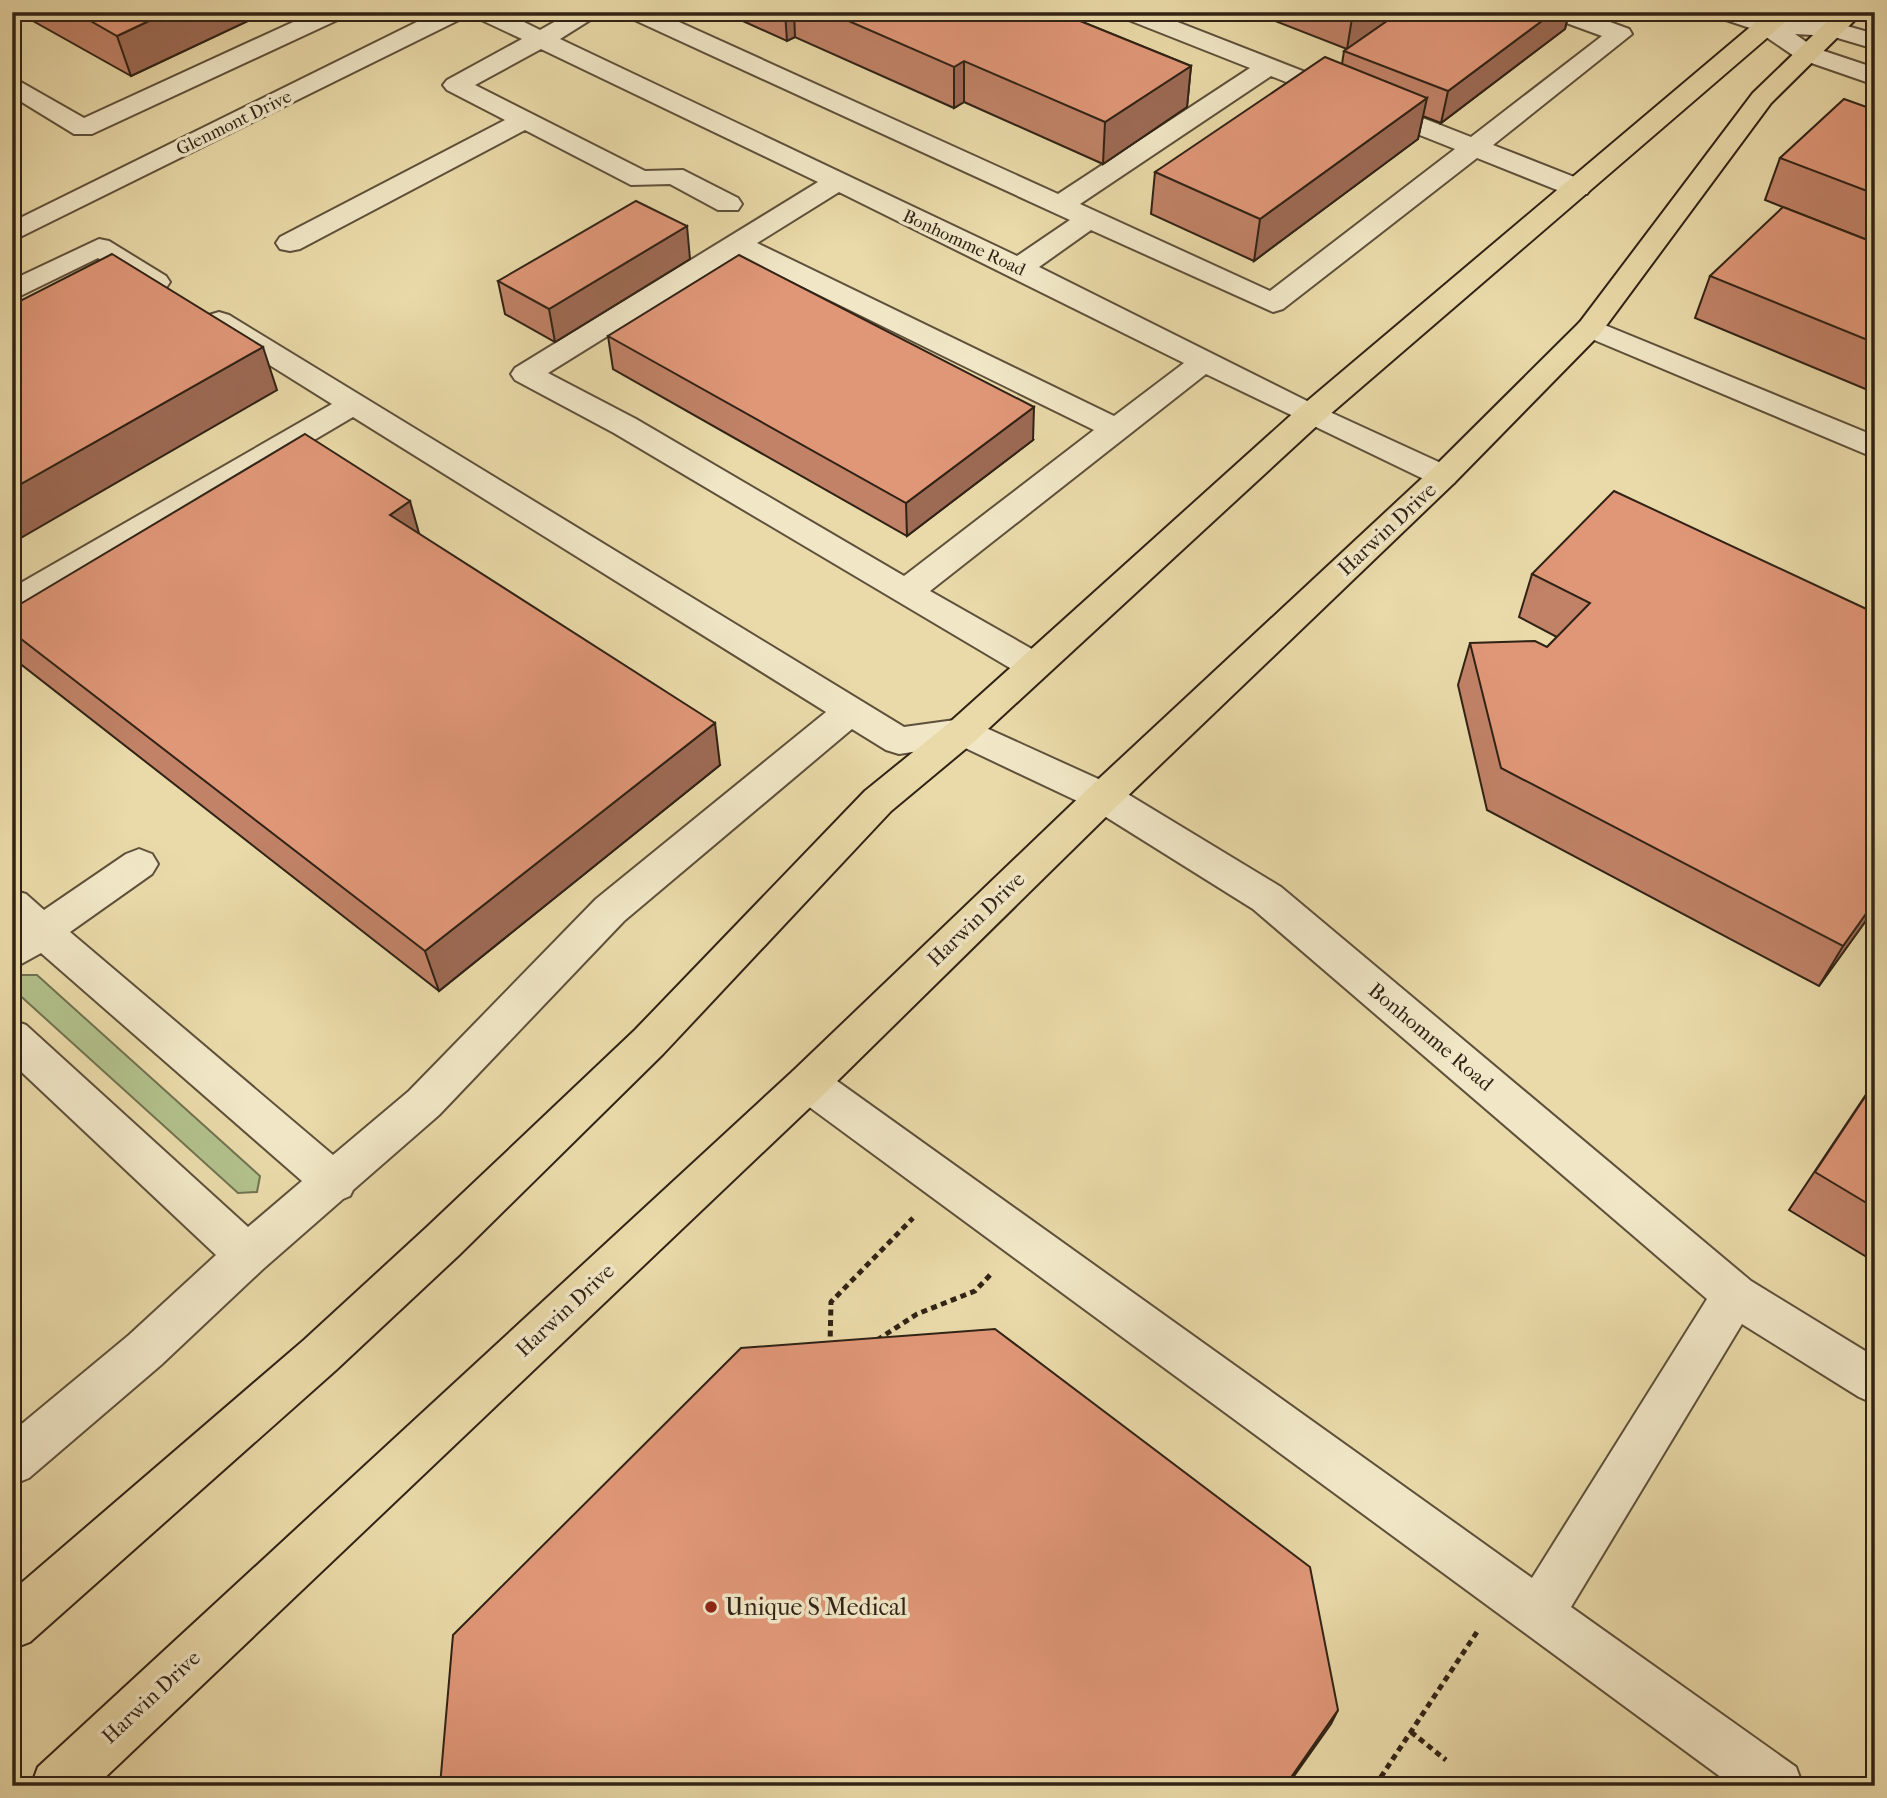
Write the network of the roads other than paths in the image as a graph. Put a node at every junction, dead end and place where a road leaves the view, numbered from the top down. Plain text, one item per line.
1 (335, 12) edge
2 (456, 12) edge
3 (484, 12) edge
4 (591, 12) edge
5 (637, 12) edge
6 (1130, 12) edge
7 (1559, 12) edge
8 (1726, 12) edge
9 (1775, 19) edge
10 (1842, 20) edge
11 (542, 39) junction
12 (1875, 42) edge
13 (1806, 53) junction
14 (1268, 67) junction
15 (1875, 77) edge
16 (12, 85) edge
17 (524, 120) junction
18 (1475, 147) junction
19 (836, 183) junction
20 (1577, 188) junction
21 (728, 204) dead end
22 (1059, 206) junction
23 (1088, 220) junction
24 (12, 233) edge
25 (290, 243) dead end
26 (738, 243) junction
27 (1019, 268) junction
28 (12, 291) edge
29 (1590, 328) junction
30 (1205, 361) junction
31 (354, 404) junction
32 (1310, 415) junction
33 (1116, 429) junction
34 (1875, 448) edge
35 (1443, 476) junction
36 (906, 592) junction
37 (12, 603) edge
38 (1034, 666) junction
39 (852, 710) junction
40 (962, 732) junction
41 (1103, 796) junction
42 (139, 864) dead end
43 (12, 905) edge
44 (28, 942) edge
45 (12, 1037) edge
46 (808, 1083) junction
47 (335, 1183) junction
48 (247, 1255) junction
49 (1735, 1295) junction
50 (1875, 1382) edge
51 (12, 1462) edge
52 (1522, 1601) junction
53 (12, 1624) edge
54 (57, 1786) edge
55 (1777, 1786) edge

1 - 16 street
2 - 24 street, Glenmont Drive
3 - 11 street, Bonhomme Road
4 - 11 street
5 - 22 street
6 - 14 street
7 - 18 street
8 - 9 street
9 - 10 street
9 - 13 street
9 - 20 main road
10 - 12 street
10 - 13 main road, Harwin Drive
11 - 17 street
11 - 19 street, Bonhomme Road
13 - 15 street
13 - 29 main road, Harwin Drive
14 - 18 street
14 - 22 street
17 - 21 street
17 - 25 street
18 - 20 street
18 - 23 street
19 - 26 street
19 - 27 street, Bonhomme Road
20 - 32 main road
22 - 23 street
23 - 27 street
26 - 33 street
26 - 36 street
27 - 30 street, Bonhomme Road
28 - 31 street
29 - 34 street
29 - 35 main road, Harwin Drive
30 - 32 street, Bonhomme Road
30 - 33 street
31 - 37 street
31 - 39 street
32 - 35 street, Bonhomme Road
32 - 38 main road
33 - 36 street
35 - 41 main road, Harwin Drive
36 - 38 street
38 - 40 main road
39 - 40 street
39 - 47 street
40 - 41 street, Bonhomme Road
40 - 53 main road
41 - 46 main road, Harwin Drive
41 - 49 street, Bonhomme Road
42 - 44 street
43 - 44 street
44 - 47 street
45 - 48 street
46 - 52 street
46 - 54 main road, Harwin Drive
47 - 48 street
48 - 51 street
49 - 50 street, Bonhomme Road
49 - 52 street
52 - 55 street

